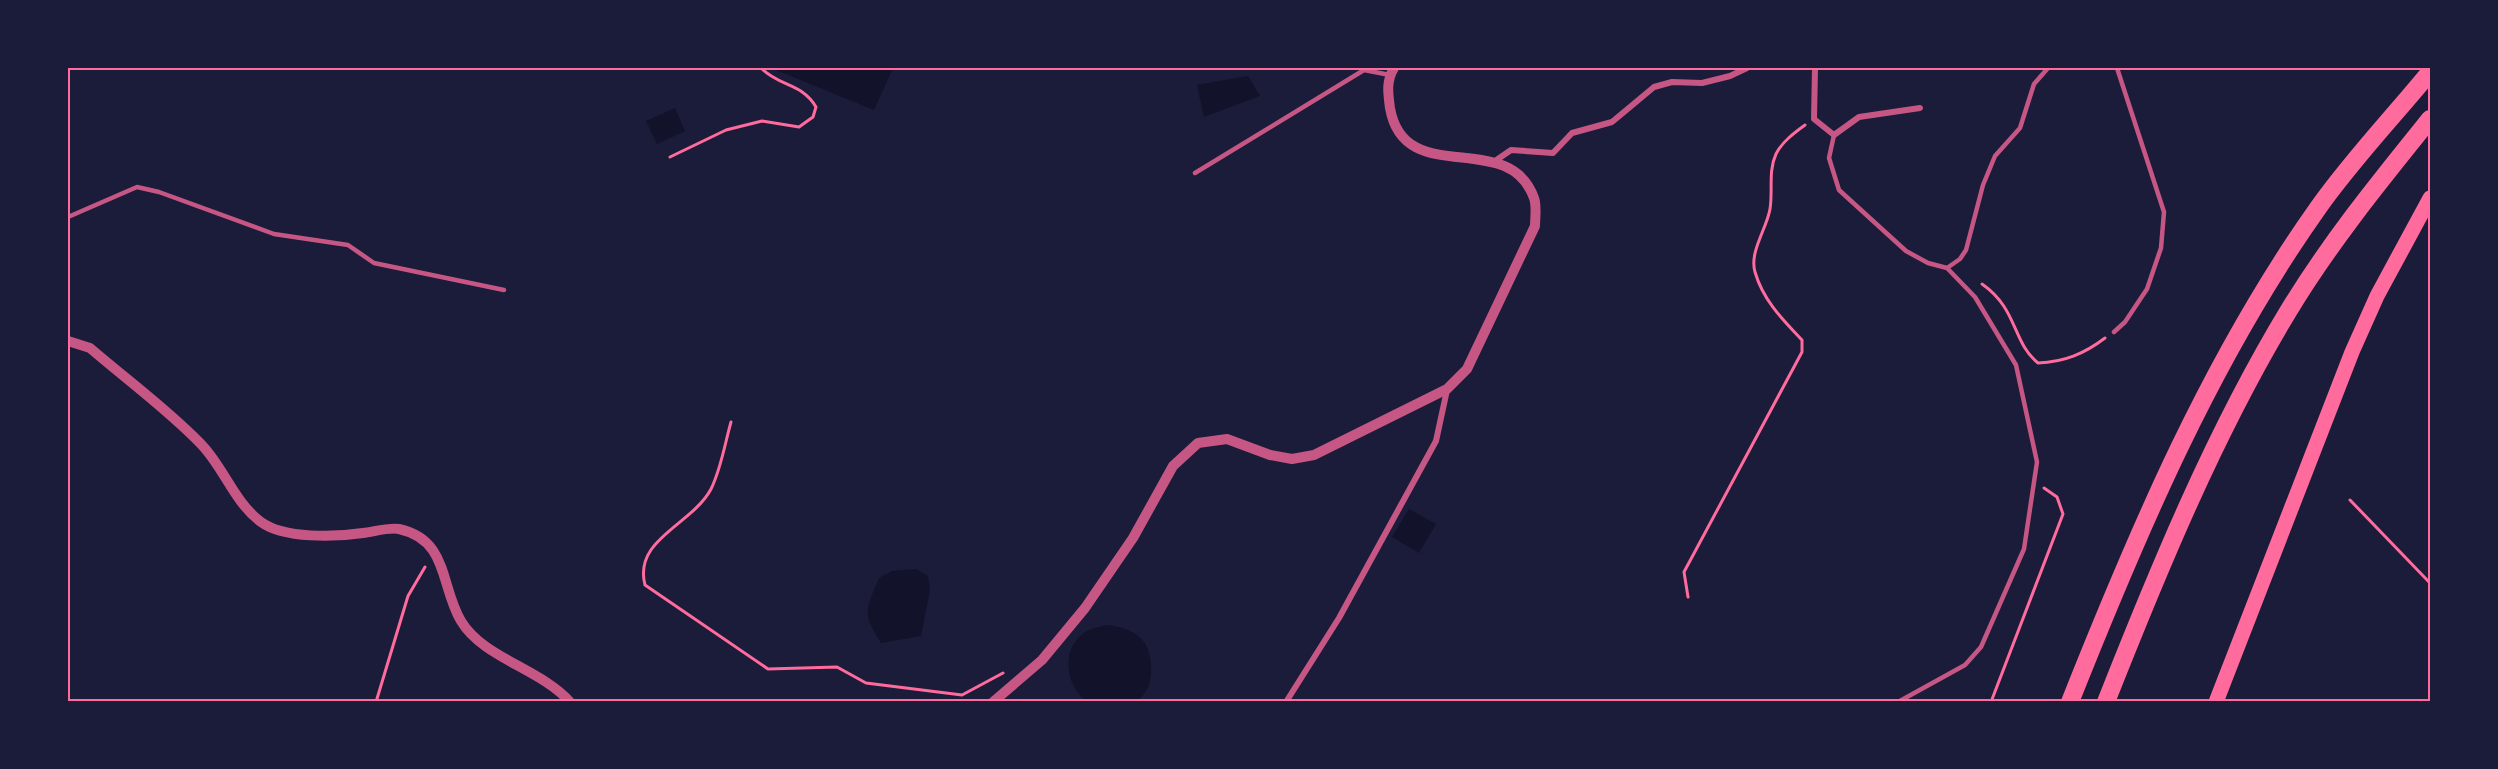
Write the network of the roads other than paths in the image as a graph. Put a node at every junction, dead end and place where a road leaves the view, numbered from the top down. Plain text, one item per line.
1 (1747, 68) edge
2 (1815, 68) edge
3 (2048, 68) edge
4 (2117, 68) edge
5 (1392, 71) edge
6 (2430, 72) edge
7 (1920, 108) dead end
8 (2430, 119) edge
9 (1834, 135) junction
10 (1495, 161) junction
11 (1195, 173) dead end
12 (2430, 198) edge
13 (68, 217) edge
14 (1947, 268) junction
15 (504, 290) dead end
16 (2114, 332) road end
17 (68, 341) edge
18 (1447, 389) junction
19 (570, 702) edge
20 (993, 702) edge
21 (1286, 702) edge
22 (1898, 702) edge
23 (2070, 702) edge
24 (2106, 702) edge
25 (2216, 702) edge

1 - 10 street
2 - 9 street
3 - 14 lane
4 - 16 lane
5 - 10 street
5 - 11 lane
6 - 23 highway
7 - 9 street
8 - 24 highway
9 - 14 lane
10 - 18 street
12 - 25 main road
13 - 15 lane
14 - 22 lane
17 - 19 street
18 - 20 street
18 - 21 street

